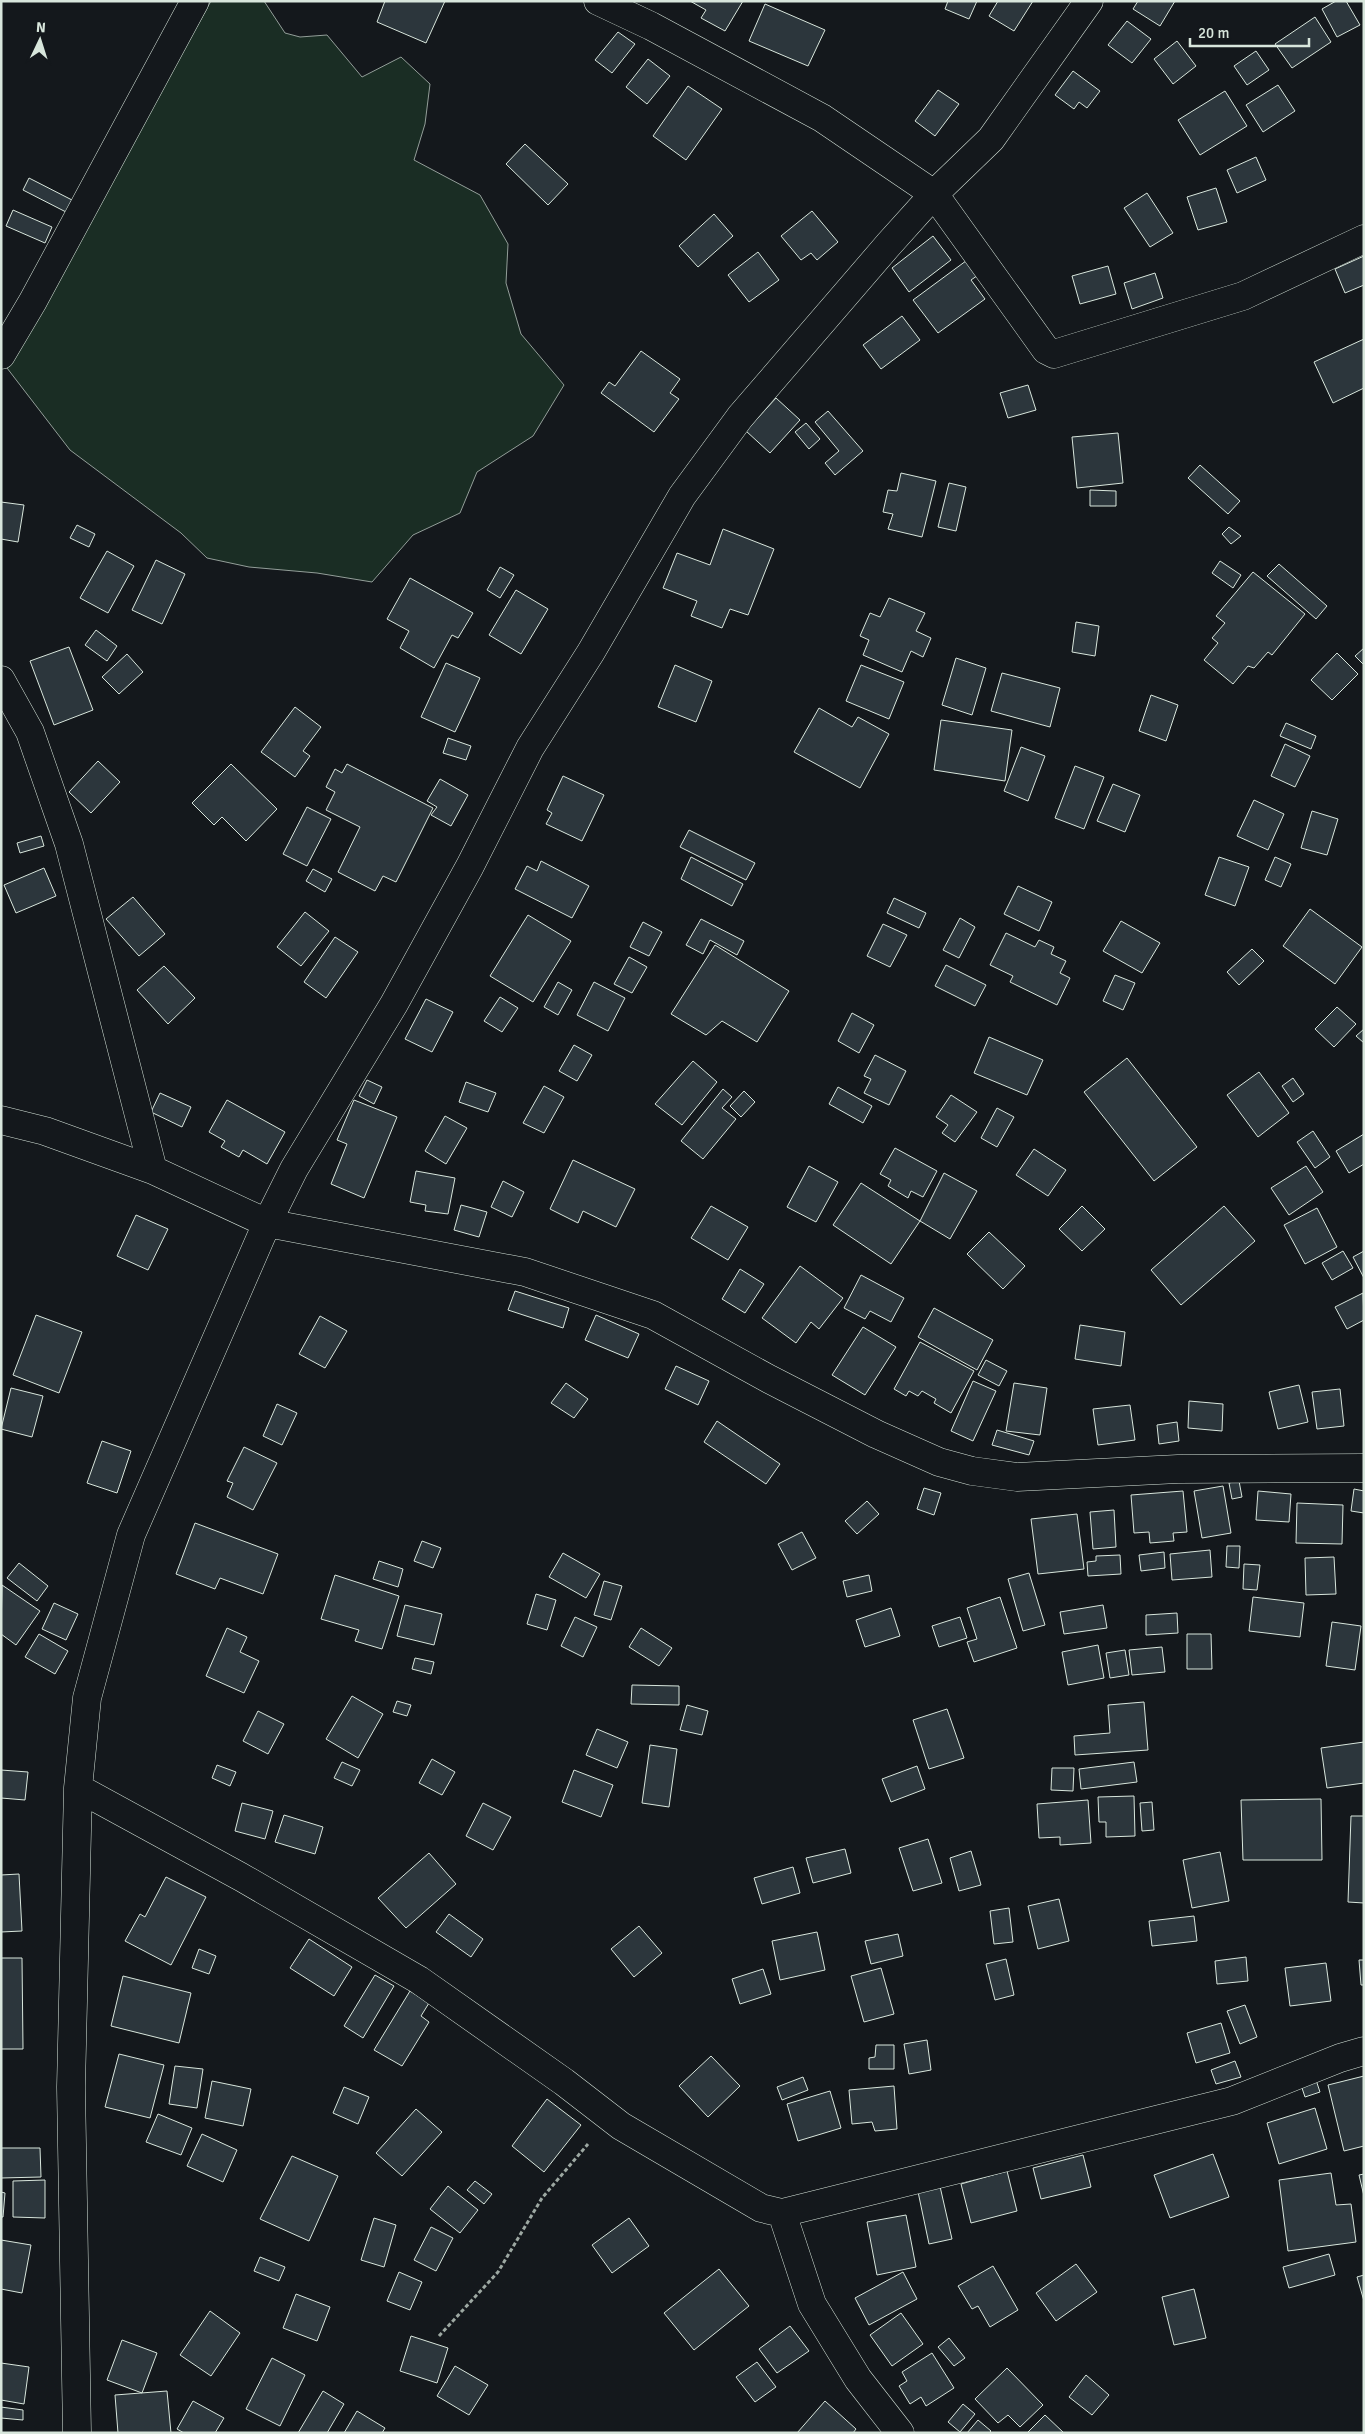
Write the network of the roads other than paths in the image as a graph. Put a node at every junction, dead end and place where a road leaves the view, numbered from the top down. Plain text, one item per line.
1 (195, 1) edge
2 (598, 1) edge
3 (1090, 1) edge
4 (934, 194) junction
5 (1364, 239) edge
6 (1, 355) edge
7 (1, 680) edge
8 (1, 1120) edge
9 (154, 1170) junction
10 (267, 1223) junction
11 (1364, 1468) edge
12 (78, 1788) junction
13 (1364, 2051) edge
14 (782, 2213) junction
15 (77, 2433) edge
16 (900, 2433) edge

1 - 6 street
2 - 4 street
3 - 4 street
4 - 5 street
4 - 10 street
7 - 9 street
8 - 9 street
9 - 10 street
10 - 11 street
10 - 12 street
12 - 14 street
12 - 15 street
13 - 14 street
14 - 16 street

